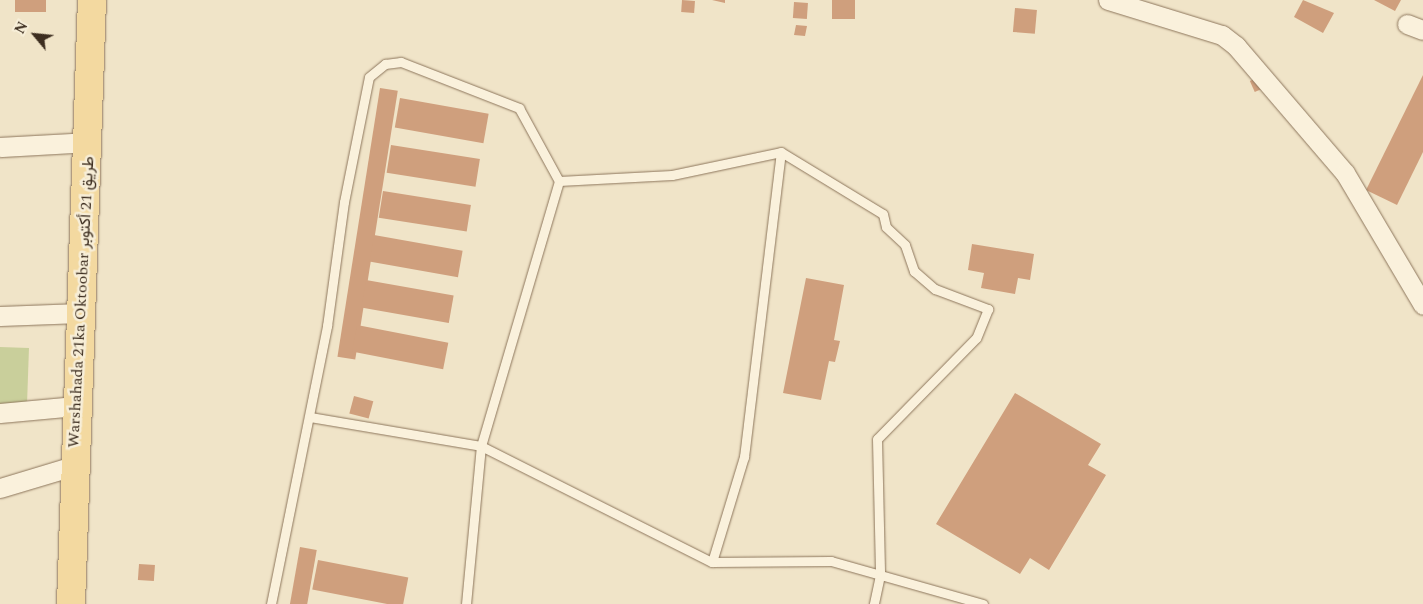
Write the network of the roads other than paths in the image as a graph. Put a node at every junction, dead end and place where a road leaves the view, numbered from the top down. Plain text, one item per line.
1 (92, 0) edge
2 (1108, 0) edge
3 (90, 142) junction
4 (0, 147) edge
5 (782, 152) junction
6 (559, 181) junction
7 (1423, 305) edge
8 (80, 313) junction
9 (0, 316) edge
10 (76, 406) junction
11 (0, 413) edge
12 (310, 417) junction
13 (481, 446) junction
14 (73, 466) junction
15 (0, 488) edge
16 (712, 562) junction
17 (880, 575) junction
18 (939, 592) junction
19 (71, 604) edge
20 (271, 604) edge
21 (466, 604) edge
22 (874, 604) edge
23 (947, 604) edge
24 (983, 604) edge

1 - 3 main road, Warshahada 21ka Oktoobar طريق 21 أكتوبر
2 - 7 street
3 - 4 street
3 - 8 main road, Warshahada 21ka Oktoobar طريق 21 أكتوبر
5 - 6 lane
5 - 16 lane
5 - 17 lane
6 - 12 lane
6 - 13 lane
8 - 9 street
8 - 10 main road, Warshahada 21ka Oktoobar طريق 21 أكتوبر
10 - 11 street
10 - 14 main road, Warshahada 21ka Oktoobar طريق 21 أكتوبر
12 - 13 lane
12 - 20 lane
13 - 16 lane
13 - 21 lane
14 - 15 street
14 - 19 main road, Warshahada 21ka Oktoobar طريق 21 أكتوبر
16 - 17 lane
17 - 18 lane
17 - 22 lane
18 - 23 lane
18 - 24 lane

